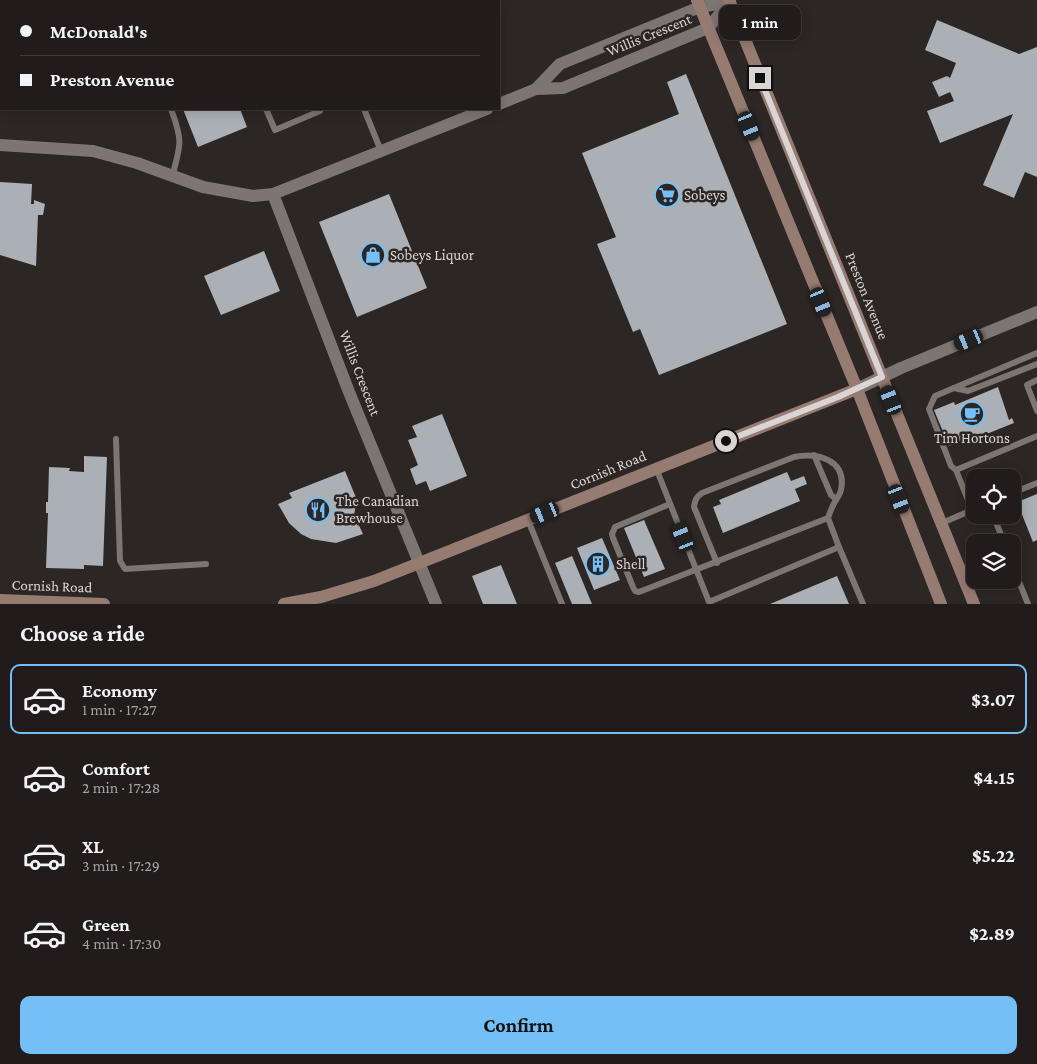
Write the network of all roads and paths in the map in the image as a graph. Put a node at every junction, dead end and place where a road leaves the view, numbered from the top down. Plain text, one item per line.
1 (731, 1) edge
2 (698, 4) edge
3 (708, 28) junction
4 (536, 89) junction
5 (500, 104) edge
6 (171, 110) edge
7 (266, 110) edge
8 (320, 110) edge
9 (364, 110) edge
10 (484, 110) edge
11 (0, 144) edge
12 (381, 151) junction
13 (172, 177) junction
14 (273, 194) junction
15 (1037, 312) edge
16 (1037, 353) edge
17 (1037, 364) edge
18 (882, 377) junction
19 (1037, 380) edge
20 (954, 388) junction
21 (857, 389) junction
22 (1037, 411) edge
23 (1037, 436) edge
24 (116, 439) dead end
25 (814, 455) junction
26 (656, 468) junction
27 (956, 470) junction
28 (1037, 483) edge
29 (1021, 489) edge
30 (966, 492) edge
31 (836, 499) junction
32 (670, 504) junction
33 (966, 513) edge
34 (828, 518) junction
35 (528, 520) junction
36 (942, 523) junction
37 (839, 547) junction
38 (717, 563) junction
39 (206, 564) dead end
40 (419, 564) junction
41 (697, 570) junction
42 (1021, 586) edge
43 (0, 600) edge
44 (720, 601) edge
45 (64, 603) edge
46 (707, 603) edge
47 (104, 604) edge
48 (284, 604) edge
49 (436, 604) edge
50 (562, 604) edge
51 (863, 604) edge
52 (940, 604) edge
53 (974, 604) edge
54 (1028, 604) edge

1 - 2 street, Willis Crescent
1 - 3 street, Willis Crescent
1 - 18 main road, Preston Avenue
2 - 3 main road
2 - 4 street, Willis Crescent
3 - 4 street, Willis Crescent
3 - 21 main road
4 - 5 street, Willis Crescent
6 - 13 lane
7 - 8 lane
9 - 12 lane
10 - 12 street
11 - 13 street
12 - 14 street
13 - 14 street
14 - 40 street, Willis Crescent
15 - 18 street
16 - 20 lane
17 - 20 lane
18 - 21 street
18 - 36 main road, Preston Avenue
19 - 22 lane
20 - 27 lane
21 - 26 main road, Cornish Road
21 - 52 main road
23 - 27 lane
24 - 39 lane
25 - 31 lane
25 - 31 lane
25 - 38 lane
26 - 32 lane
26 - 35 main road, Cornish Road
27 - 30 lane
28 - 29 lane
31 - 34 lane
32 - 41 lane
32 - 41 lane
33 - 36 lane
34 - 37 lane
34 - 38 lane
35 - 40 main road, Cornish Road
35 - 50 lane
36 - 53 main road, Preston Avenue
37 - 44 lane
37 - 51 lane
38 - 41 lane
40 - 48 main road, Cornish Road
40 - 49 street, Willis Crescent
41 - 46 lane
42 - 54 lane
43 - 45 main road, Cornish Road
44 - 46 lane
45 - 47 main road, Cornish Road

